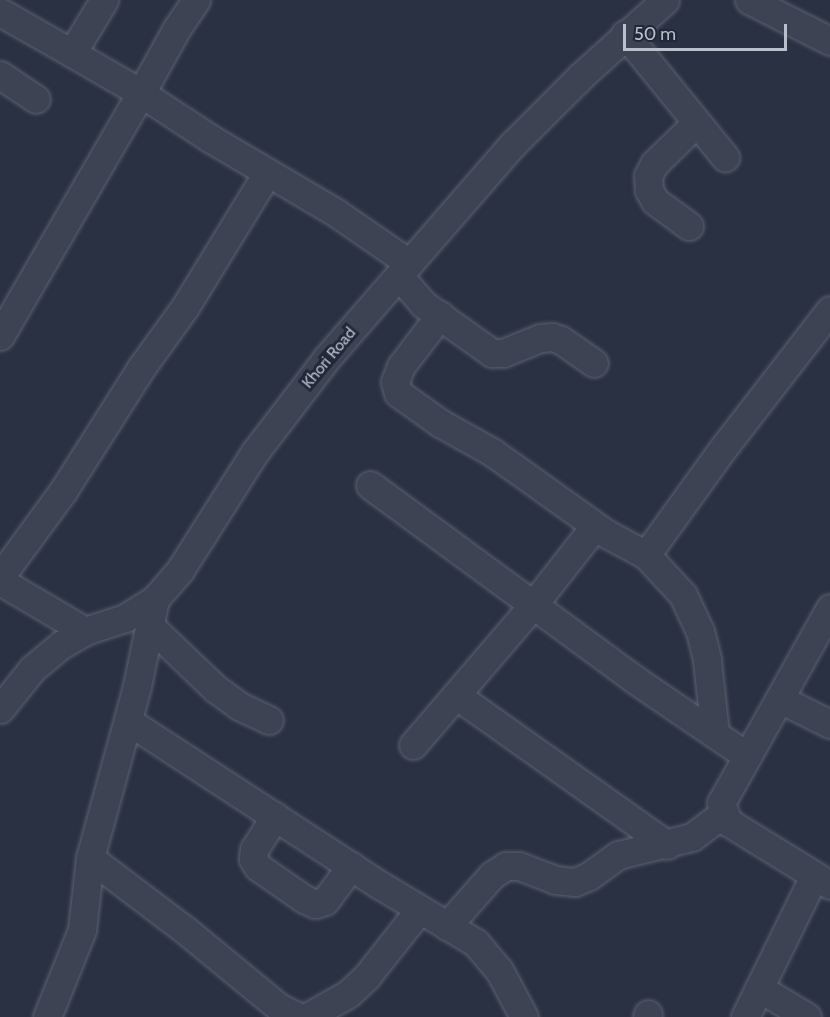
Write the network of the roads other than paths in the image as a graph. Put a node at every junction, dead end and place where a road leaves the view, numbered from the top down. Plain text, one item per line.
1 (104, 0) edge
2 (196, 0) edge
3 (664, 0) edge
4 (749, 0) edge
5 (0, 12) edge
6 (626, 34) junction
7 (830, 41) edge
8 (72, 53) junction
9 (0, 75) edge
10 (141, 93) junction
11 (36, 99) dead end
12 (696, 123) junction
13 (724, 157) dead end
14 (267, 173) junction
15 (689, 226) dead end
16 (404, 270) junction
17 (830, 310) edge
18 (440, 315) junction
19 (0, 336) edge
20 (594, 363) dead end
21 (370, 485) dead end
22 (595, 526) junction
23 (646, 555) junction
24 (0, 579) edge
25 (155, 599) junction
26 (533, 605) junction
27 (830, 608) edge
28 (150, 626) junction
29 (85, 632) junction
30 (456, 695) junction
31 (780, 699) junction
32 (0, 709) edge
33 (269, 720) dead end
34 (128, 721) junction
35 (830, 724) edge
36 (715, 734) junction
37 (413, 744) dead end
38 (747, 756) junction
39 (723, 814) junction
40 (275, 816) junction
41 (667, 845) junction
42 (90, 858) junction
43 (351, 866) junction
44 (822, 880) edge
45 (420, 909) junction
46 (447, 926) junction
47 (759, 988) junction
48 (47, 1017) edge
49 (299, 1017) edge
50 (307, 1017) edge
51 (524, 1017) edge
52 (745, 1017) edge
53 (807, 1017) edge

1 - 8 street
2 - 10 street
3 - 6 street, Khori Road
4 - 7 street
5 - 8 street
6 - 12 street
6 - 16 street, Khori Road
8 - 10 street
9 - 11 street
10 - 14 street
10 - 19 street
12 - 13 street
12 - 15 street
14 - 16 street
14 - 24 street
16 - 18 street
16 - 25 street, Khori Road
17 - 23 street
18 - 20 street
18 - 22 street
21 - 26 street
22 - 23 street
22 - 26 street
23 - 36 street
24 - 29 street
25 - 28 street
25 - 29 street, Khori Road
26 - 30 street
26 - 36 street
27 - 31 street
28 - 33 street
28 - 34 street
29 - 32 street, Khori Road
30 - 37 street
30 - 41 street
31 - 35 street
31 - 38 street
34 - 40 street
34 - 42 street
36 - 38 street
38 - 39 street
39 - 41 street
39 - 44 street
40 - 43 street
40 - 43 street
41 - 46 street
42 - 48 street
42 - 49 street
43 - 45 street
44 - 47 street
45 - 46 street
45 - 50 street
46 - 51 street
47 - 52 street
47 - 53 street

